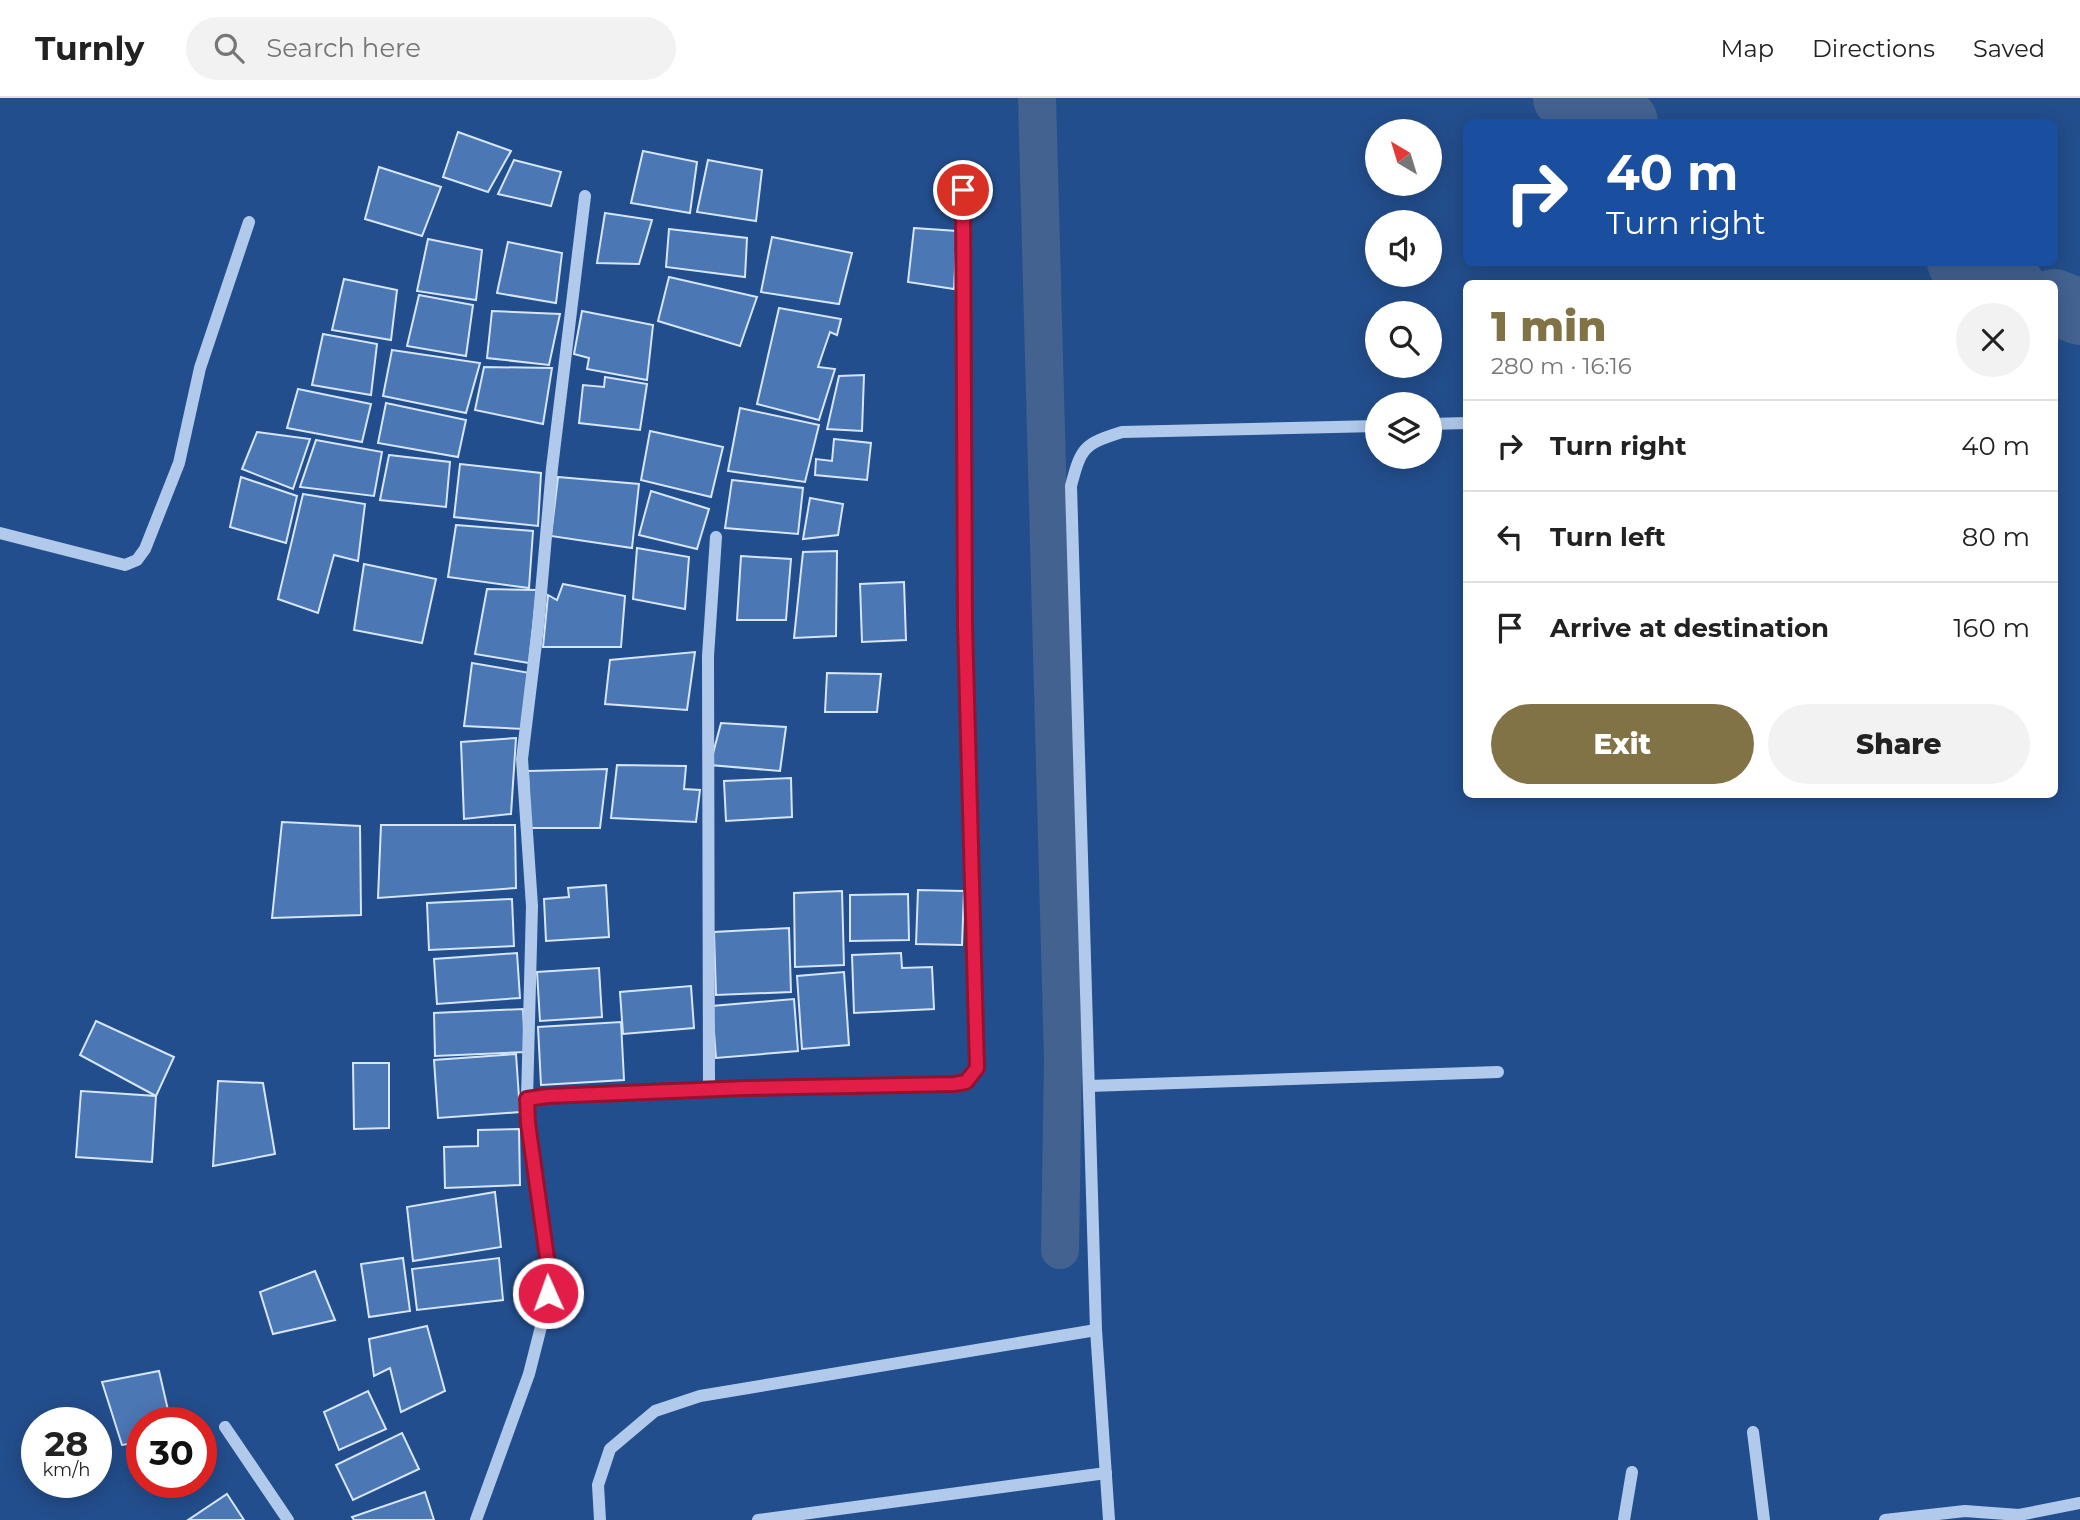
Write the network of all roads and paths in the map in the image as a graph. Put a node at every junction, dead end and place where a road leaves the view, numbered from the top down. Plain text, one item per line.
1 (963, 190) dead end
2 (585, 196) dead end
3 (250, 222) dead end
4 (1463, 423) edge
5 (1442, 424) edge
6 (1365, 426) edge
7 (0, 533) edge
8 (716, 537) dead end
9 (1498, 1072) dead end
10 (1089, 1086) junction
11 (709, 1090) junction
12 (527, 1099) junction
13 (1096, 1330) junction
14 (225, 1427) dead end
15 (1753, 1432) dead end
16 (1632, 1472) dead end
17 (1106, 1474) junction
18 (2080, 1503) edge
19 (288, 1520) edge
20 (476, 1520) edge
21 (600, 1520) edge
22 (758, 1520) edge
23 (1109, 1520) edge
24 (1624, 1520) edge
25 (1764, 1520) edge
26 (1885, 1520) edge

1 - 11 street
2 - 12 street
3 - 7 street
4 - 5 street
6 - 10 street
8 - 11 street
9 - 10 street
10 - 13 street
11 - 12 street
12 - 20 street
13 - 17 street
13 - 21 street
14 - 19 street
15 - 25 street
16 - 24 street
17 - 22 street
17 - 23 street
18 - 26 street

